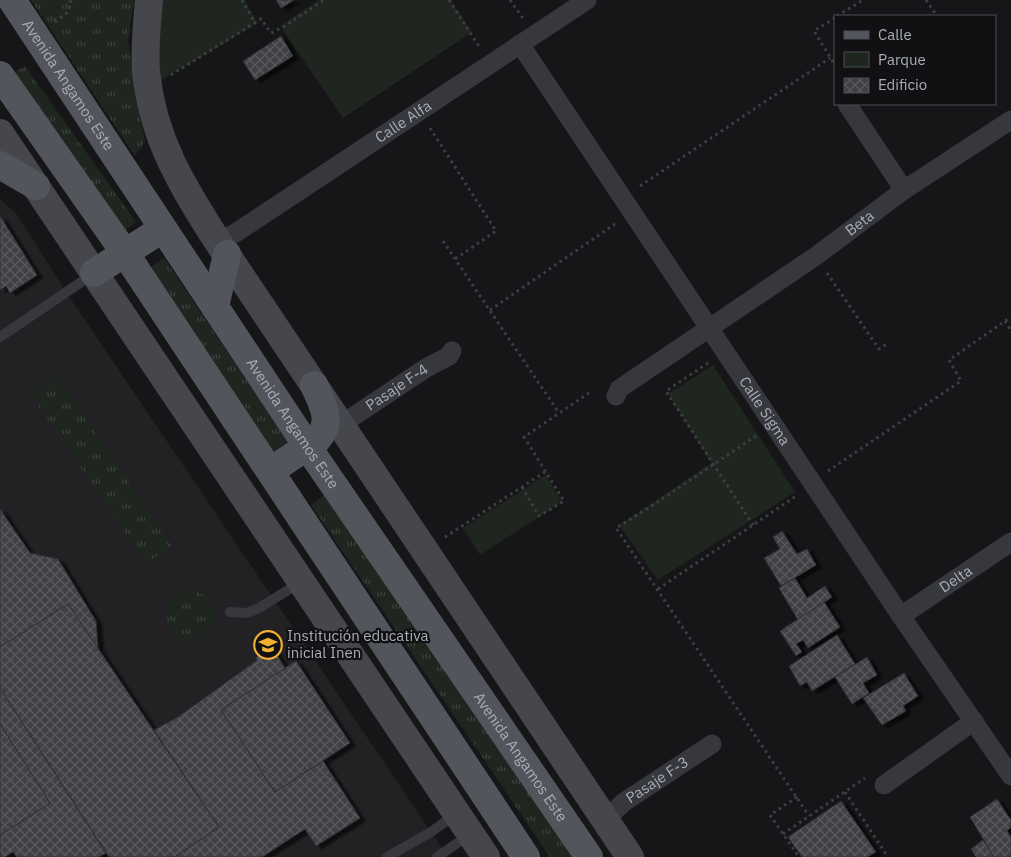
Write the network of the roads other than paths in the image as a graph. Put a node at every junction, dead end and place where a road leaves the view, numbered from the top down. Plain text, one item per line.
1 (13, 0) edge
2 (149, 0) edge
3 (587, 0) edge
4 (0, 10) edge
5 (520, 44) junction
6 (0, 75) edge
7 (849, 105) edge
8 (1011, 120) edge
9 (0, 133) edge
10 (0, 165) edge
11 (36, 186) junction
12 (904, 190) junction
13 (162, 228) junction
14 (223, 248) junction
15 (125, 253) junction
16 (94, 273) junction
17 (215, 307) junction
18 (710, 329) junction
19 (0, 337) edge
20 (452, 351) dead end
21 (314, 386) junction
22 (616, 396) dead end
23 (342, 424) junction
24 (306, 446) junction
25 (270, 471) junction
26 (1011, 542) edge
27 (301, 582) junction
28 (230, 612) dead end
29 (901, 616) junction
30 (974, 721) junction
31 (712, 744) dead end
32 (1011, 776) edge
33 (884, 785) dead end
34 (605, 820) junction
35 (463, 824) junction
36 (584, 850) edge
37 (387, 857) edge
38 (437, 857) edge
39 (486, 857) edge
40 (526, 857) edge
41 (630, 857) edge

1 - 4 main road
1 - 13 main road, Avenida Angamos Este
2 - 14 main road
3 - 5 street, Calle Alfa
5 - 14 street, Calle Alfa
5 - 18 street, Calle Sigma
6 - 15 main road
7 - 12 street
8 - 12 street, Beta
9 - 11 main road
10 - 11 main road
11 - 16 main road
12 - 18 street, Beta
13 - 15 main road
13 - 17 main road, Avenida Angamos Este
14 - 17 main road
14 - 21 main road
15 - 16 main road
15 - 25 main road
16 - 19 lane
16 - 27 main road
17 - 24 main road, Avenida Angamos Este
18 - 22 street, Beta
18 - 29 street, Calle Sigma
20 - 23 street, Pasaje F-4
21 - 23 main road
21 - 24 main road
23 - 34 main road
24 - 25 main road
24 - 36 main road, Avenida Angamos Este
25 - 40 main road
26 - 29 street, Delta
27 - 28 lane
27 - 35 main road
29 - 30 street, Calle Sigma
30 - 32 street, Calle Sigma
30 - 33 street
31 - 34 street, Pasaje F-3
34 - 41 main road
35 - 37 lane
35 - 38 lane
35 - 39 main road

